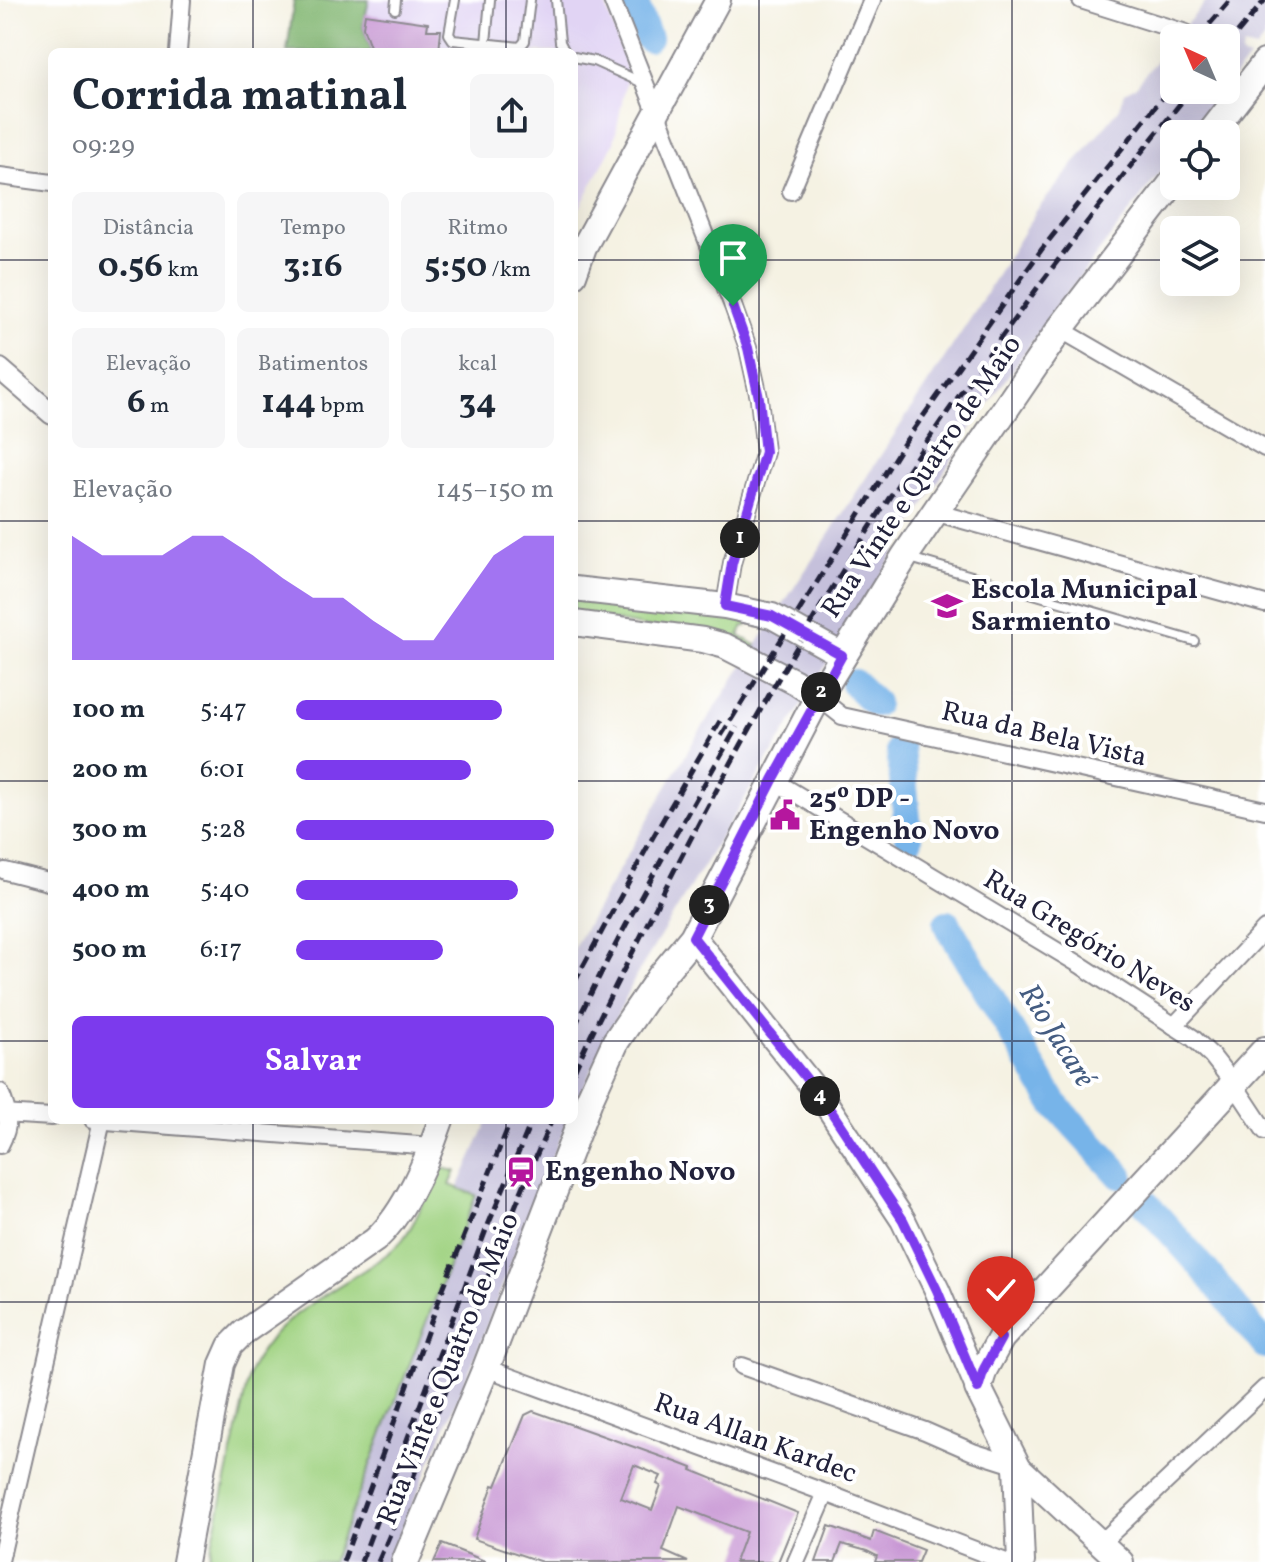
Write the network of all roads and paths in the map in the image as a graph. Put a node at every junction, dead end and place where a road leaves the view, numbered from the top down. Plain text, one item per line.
1 (182, 0) edge
2 (455, 0) edge
3 (490, 0) edge
4 (530, 0) edge
5 (556, 0) edge
6 (612, 0) edge
7 (718, 0) edge
8 (872, 0) edge
9 (1081, 0) edge
10 (1160, 25) edge
11 (486, 43) junction
12 (178, 48) edge
13 (563, 48) edge
14 (578, 58) edge
15 (1265, 63) edge
16 (647, 85) junction
17 (657, 115) junction
18 (1221, 120) edge
19 (0, 176) edge
20 (48, 182) edge
21 (791, 191) dead end
22 (1160, 199) edge
23 (579, 247) edge
24 (1060, 329) junction
25 (0, 369) edge
26 (48, 411) edge
27 (1265, 448) edge
28 (934, 512) junction
29 (905, 556) junction
30 (578, 589) edge
31 (1265, 604) edge
32 (725, 606) junction
33 (578, 624) edge
34 (1194, 641) dead end
35 (842, 655) junction
36 (818, 697) junction
37 (773, 780) junction
38 (1265, 810) edge
39 (5, 871) dead end
40 (48, 882) edge
41 (1265, 929) edge
42 (693, 937) junction
43 (1174, 1026) junction
44 (1265, 1050) edge
45 (1234, 1084) junction
46 (0, 1092) edge
47 (5, 1114) edge
48 (48, 1117) edge
49 (101, 1124) edge
50 (153, 1124) edge
51 (440, 1124) edge
52 (1265, 1131) edge
53 (0, 1145) edge
54 (432, 1146) junction
55 (742, 1366) dead end
56 (486, 1368) junction
57 (978, 1388) junction
58 (1265, 1388) edge
59 (1017, 1466) junction
60 (826, 1493) junction
61 (1101, 1543) junction
62 (0, 1561) edge
63 (185, 1562) edge
64 (408, 1562) edge
65 (796, 1562) edge
66 (1006, 1562) edge
67 (1021, 1562) edge
68 (1121, 1562) edge

1 - 12 street
2 - 11 lane
3 - 11 lane
4 - 11 lane
5 - 13 lane
6 - 16 street
7 - 17 main road
8 - 21 street
9 - 10 street
14 - 16 lane
15 - 18 main road
16 - 17 street
17 - 23 main road
17 - 32 street
19 - 20 street
22 - 24 main road, Rua Vinte e Quatro de Maio
24 - 27 street
24 - 28 main road, Rua Vinte e Quatro de Maio
25 - 26 street
28 - 29 main road, Rua Vinte e Quatro de Maio
28 - 31 street
29 - 34 lane
29 - 35 main road, Rua Vinte e Quatro de Maio
30 - 32 main road
32 - 35 main road
33 - 36 main road
35 - 36 main road, Rua Vinte e Quatro de Maio
36 - 37 main road, Rua Vinte e Quatro de Maio
36 - 38 street, Rua da Bela Vista
37 - 42 main road, Rua Vinte e Quatro de Maio
37 - 43 street, Rua Gregório Neves
39 - 40 street
41 - 43 street
42 - 56 main road, Rua Vinte e Quatro de Maio
42 - 57 main road
43 - 45 street, Rua Gregório Neves
44 - 45 main road
45 - 52 street, Rua Gregório Neves
45 - 57 main road
46 - 47 street
47 - 48 street
47 - 53 street
49 - 62 street
50 - 54 street
51 - 54 main road
54 - 63 main road
55 - 59 street
56 - 60 street, Rua Allan Kardec
56 - 64 main road, Rua Vinte e Quatro de Maio
57 - 59 main road
58 - 61 street
59 - 61 main road
59 - 67 main road
60 - 65 street
60 - 66 street, Rua Allan Kardec
61 - 68 main road

